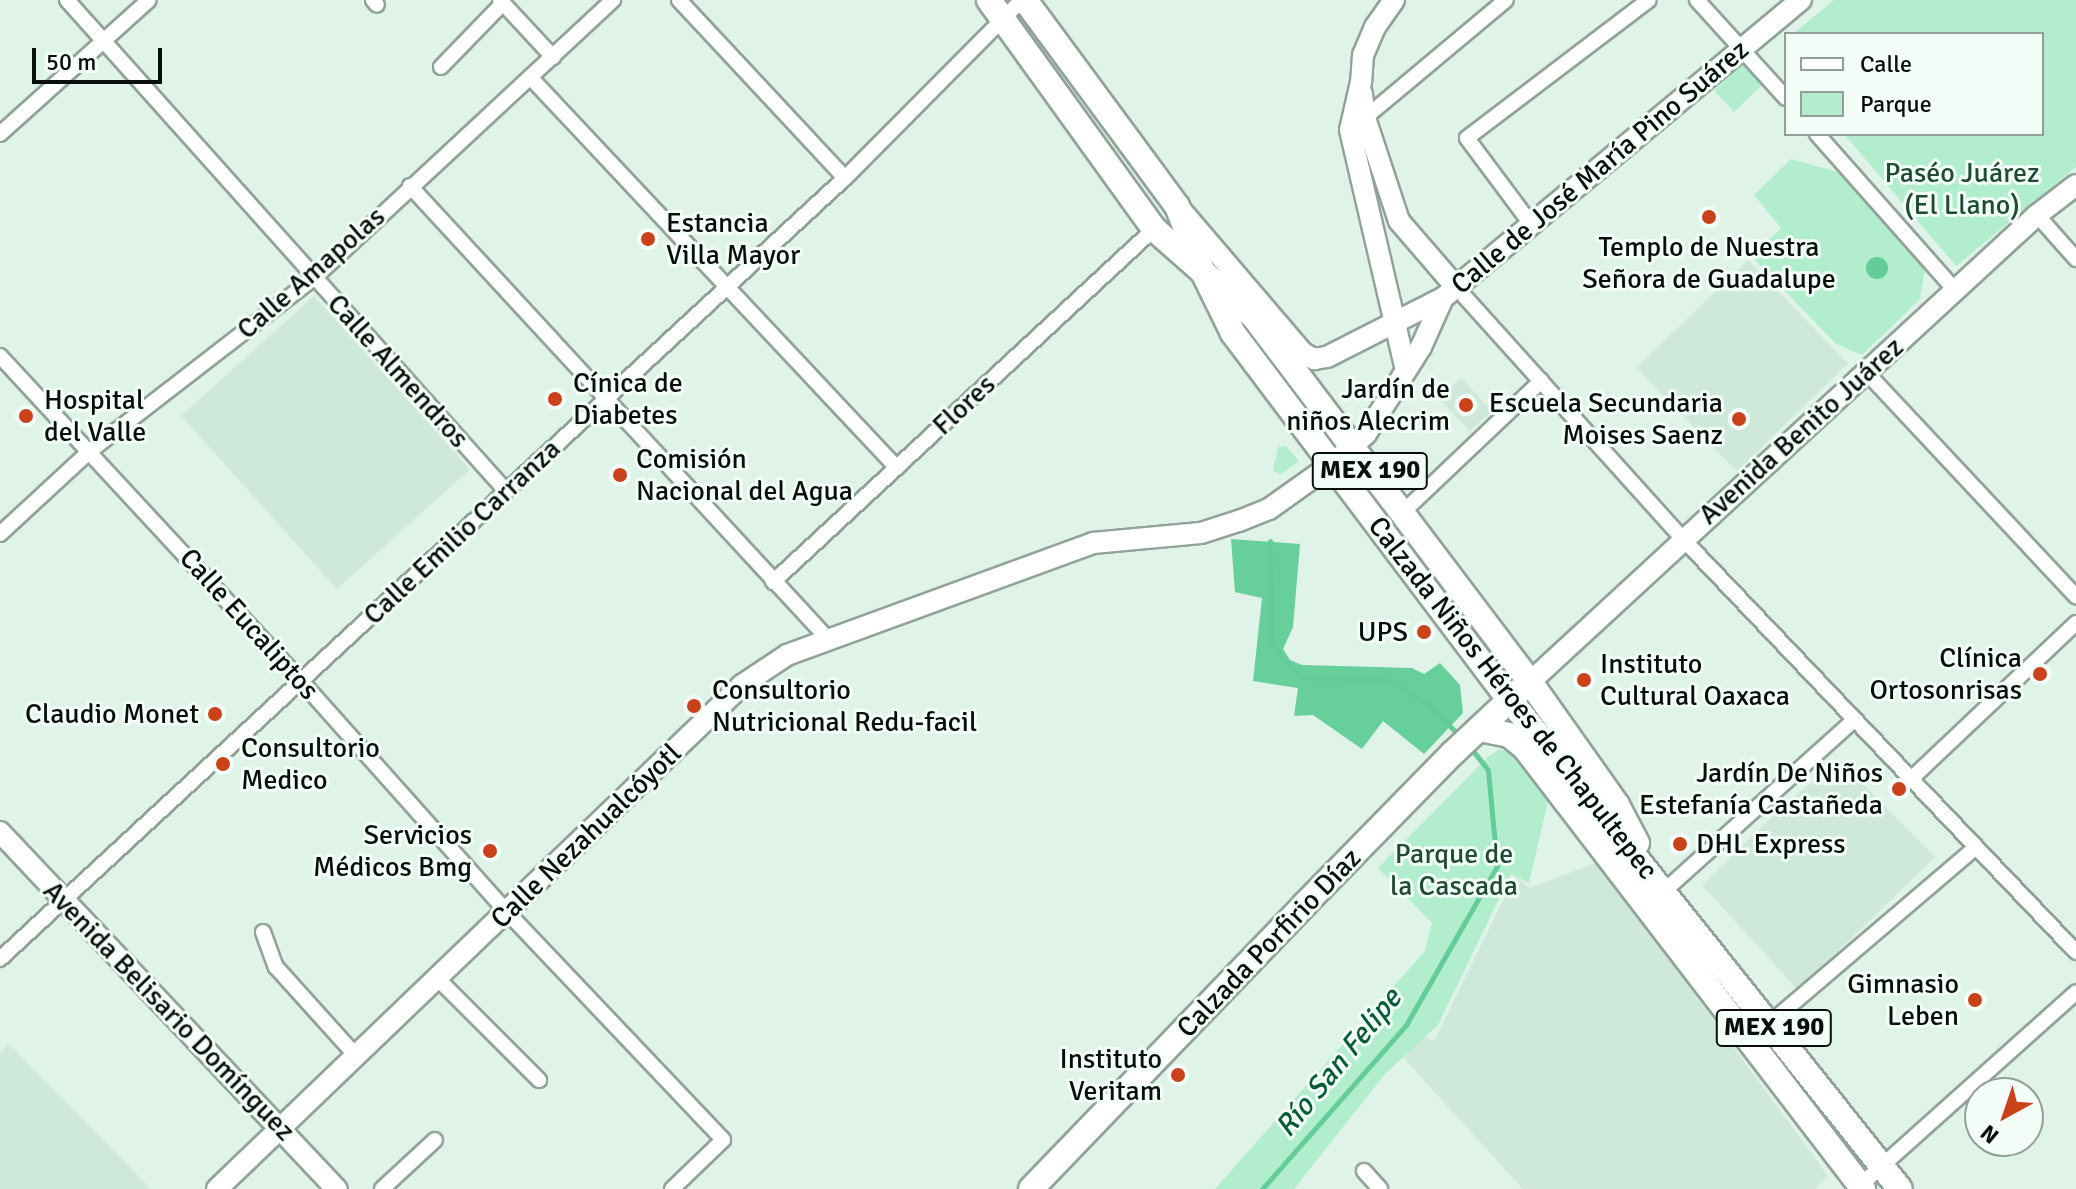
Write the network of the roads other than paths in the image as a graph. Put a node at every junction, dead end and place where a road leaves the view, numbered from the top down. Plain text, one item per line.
1 (67, 0) edge
2 (149, 0) edge
3 (613, 0) edge
4 (679, 0) edge
5 (1024, 0) edge
6 (1394, 0) edge
7 (1506, 0) edge
8 (1649, 0) edge
9 (1697, 0) edge
10 (1801, 0) edge
11 (501, 2) edge
12 (996, 10) edge
13 (103, 42) junction
14 (1742, 48) junction
15 (553, 57) junction
16 (441, 67) dead end
17 (530, 77) junction
18 (1784, 96) edge
19 (1358, 124) junction
20 (0, 134) edge
21 (1819, 136) edge
22 (845, 178) junction
23 (2076, 185) edge
24 (410, 186) junction
25 (1177, 206) junction
26 (2037, 215) junction
27 (1531, 224) junction
28 (1154, 229) junction
29 (2076, 259) edge
30 (1201, 268) junction
31 (315, 277) junction
32 (725, 288) junction
33 (1955, 290) junction
34 (1450, 292) junction
35 (1395, 323) junction
36 (0, 356) edge
37 (1406, 371) junction
38 (1867, 373) junction
39 (1541, 381) junction
40 (605, 399) junction
41 (1352, 447) junction
42 (90, 451) junction
43 (1332, 464) junction
44 (897, 468) junction
45 (506, 491) junction
46 (1402, 513) junction
47 (0, 534) edge
48 (1683, 539) junction
49 (773, 582) junction
50 (2076, 596) edge
51 (2076, 623) edge
52 (829, 640) junction
53 (301, 681) junction
54 (1530, 682) junction
55 (1510, 700) junction
56 (1854, 720) junction
57 (1479, 729) junction
58 (1911, 779) junction
59 (0, 832) edge
60 (1976, 847) junction
61 (1663, 892) junction
62 (63, 900) junction
63 (507, 912) junction
64 (263, 932) dead end
65 (1668, 934) junction
66 (2076, 952) edge
67 (0, 959) edge
68 (438, 979) junction
69 (2076, 992) edge
70 (1770, 1023) junction
71 (357, 1057) junction
72 (539, 1080) dead end
73 (281, 1129) junction
74 (435, 1140) dead end
75 (1884, 1167) junction
76 (1364, 1171) dead end
77 (1860, 1188) edge
78 (217, 1189) edge
79 (337, 1189) edge
80 (382, 1189) edge
81 (672, 1189) edge
82 (1031, 1189) edge
83 (1380, 1189) edge
84 (1900, 1189) edge

1 - 13 street, Calle Almendros
2 - 13 street
3 - 15 street, Calle Amapolas
4 - 22 street
5 - 12 street, Calle Emilio Carranza
5 - 25 main road, Calzada Niños Héroes de Chapultepec / MEX 190
6 - 19 main road
7 - 19 street
8 - 27 street
9 - 14 street
10 - 14 main road, Calle de José María Pino Suárez
11 - 15 street
11 - 16 street
12 - 22 street, Calle Emilio Carranza
12 - 28 main road, Calzada Niños Héroes de Chapultepec / MEX 190
13 - 20 street
13 - 31 street, Calle Almendros
14 - 18 street
14 - 27 main road, Calle de José María Pino Suárez
15 - 17 street, Calle Amapolas
17 - 24 street, Calle Amapolas
17 - 32 street
19 - 34 main road
19 - 35 main road
21 - 33 street
22 - 32 street, Calle Emilio Carranza
23 - 26 main road, Avenida Benito Juárez
24 - 31 street, Calle Amapolas
24 - 40 street
25 - 30 main road, Calzada Niños Héroes de Chapultepec / MEX 190
25 - 35 main road
26 - 29 street
26 - 33 main road, Avenida Benito Juárez
27 - 34 main road, Calle de José María Pino Suárez
28 - 30 main road, Calzada Niños Héroes de Chapultepec / MEX 190
28 - 44 street, Flores
30 - 41 main road, Calzada Niños Héroes de Chapultepec / MEX 190
30 - 43 main road, Calzada Niños Héroes de Chapultepec / MEX 190
31 - 42 street, Calle Amapolas
31 - 45 street, Calle Almendros
32 - 40 street, Calle Emilio Carranza
32 - 44 street
33 - 38 main road, Avenida Benito Juárez
34 - 35 main road
34 - 37 main road, Calle de José María Pino Suárez
34 - 39 street
35 - 37 main road
36 - 42 street, Calle Eucaliptos
37 - 41 main road, Calle de José María Pino Suárez
38 - 48 main road, Avenida Benito Juárez
38 - 50 street
39 - 46 street
39 - 48 street
40 - 45 street, Calle Emilio Carranza
40 - 49 street
41 - 43 main road, Calle de José María Pino Suárez
41 - 46 main road, Calzada Niños Héroes de Chapultepec / MEX 190
42 - 47 street, Calle Amapolas
42 - 53 street, Calle Eucaliptos
43 - 52 main road, Calle Nezahualcóyotl
43 - 55 main road, Calzada Niños Héroes de Chapultepec / MEX 190
44 - 49 street, Flores
45 - 53 street, Calle Emilio Carranza
46 - 54 main road, Calzada Niños Héroes de Chapultepec / MEX 190
48 - 54 main road, Avenida Benito Juárez
48 - 56 street
49 - 52 street
51 - 58 street
52 - 63 main road, Calle Nezahualcóyotl
53 - 62 street, Calle Emilio Carranza
53 - 63 street, Calle Eucaliptos
54 - 55 main road, Calzada Porfirio Díaz
54 - 61 main road, Calzada Niños Héroes de Chapultepec / MEX 190
55 - 57 main road, Calzada Porfirio Díaz
55 - 61 main road, Calzada Niños Héroes de Chapultepec / MEX 190
56 - 58 street
56 - 61 street
57 - 65 main road
57 - 82 main road, Calzada Porfirio Díaz
58 - 60 street
59 - 62 main road, Avenida Belisario Domínguez
60 - 66 street
60 - 70 street
61 - 65 main road, Calzada Niños Héroes de Chapultepec / MEX 190
61 - 70 main road, Calzada Niños Héroes de Chapultepec / MEX 190
62 - 67 street, Calle Emilio Carranza
62 - 73 main road, Avenida Belisario Domínguez
63 - 68 main road, Calle Nezahualcóyotl
63 - 81 street, Calle Eucaliptos
64 - 71 street
65 - 77 main road, MEX 190
68 - 71 main road, Calle Nezahualcóyotl
68 - 72 street
69 - 75 street
70 - 75 main road, Calzada Niños Héroes de Chapultepec / MEX 190
71 - 73 main road, Calle Nezahualcóyotl
73 - 78 main road, Calle Nezahualcóyotl
73 - 79 main road, Avenida Belisario Domínguez
74 - 80 street
75 - 77 street
75 - 84 main road, Calzada Niños Héroes de Chapultepec / MEX 190
76 - 83 street

